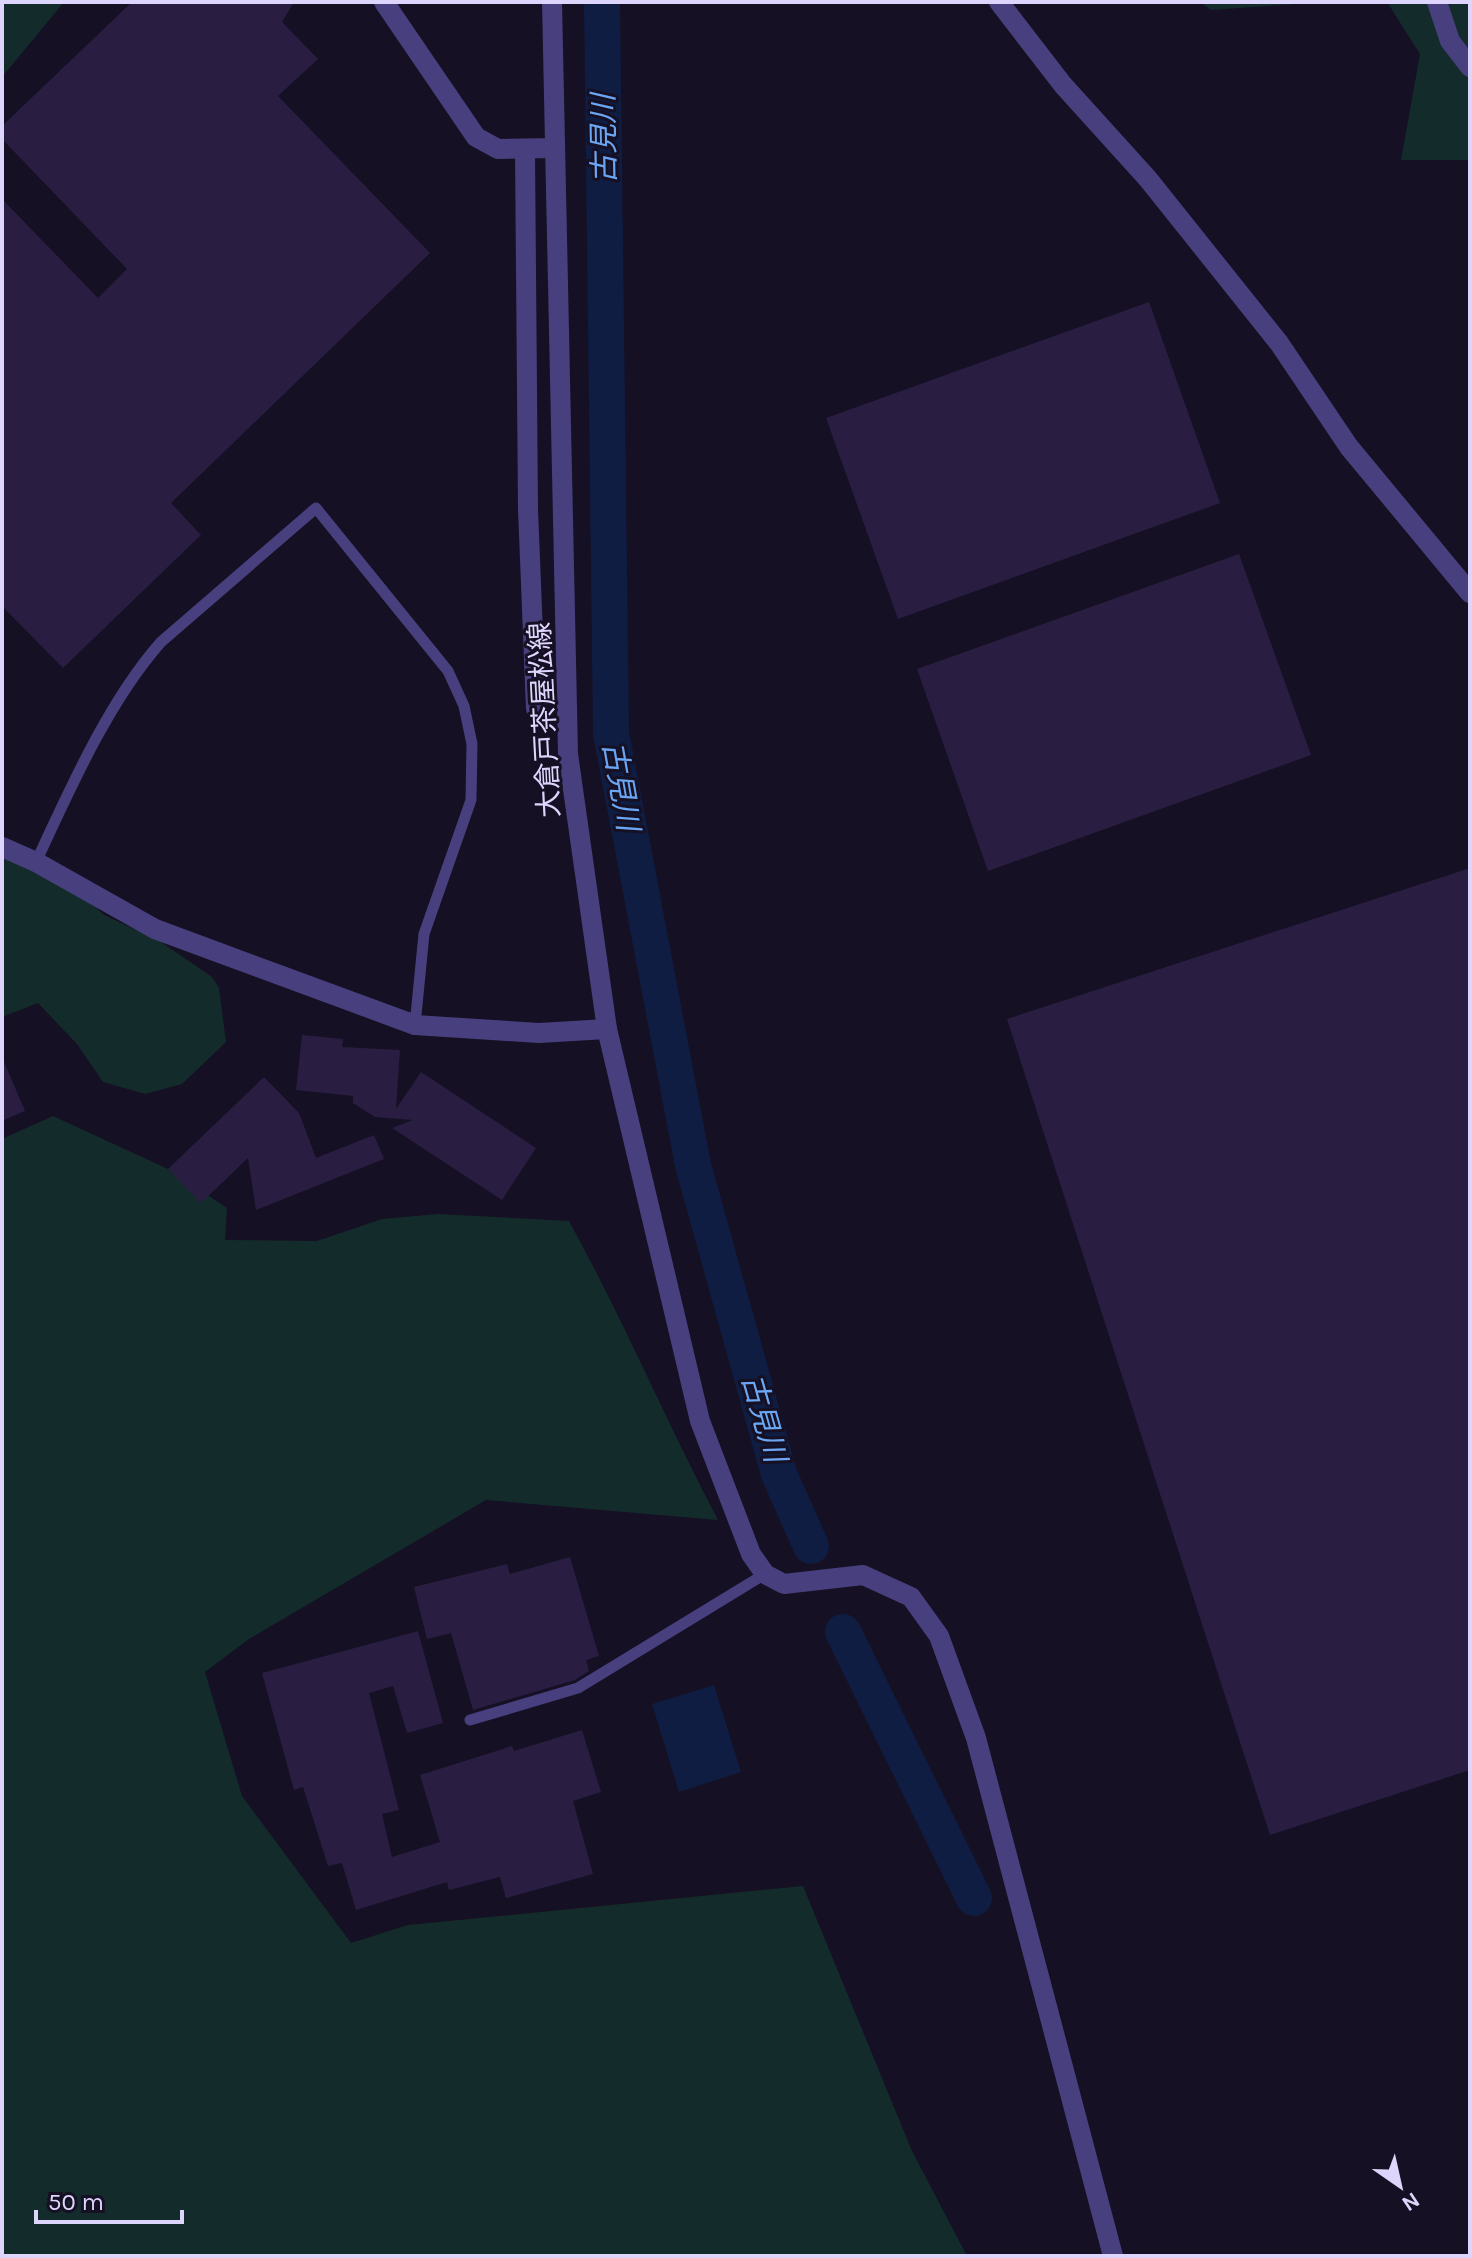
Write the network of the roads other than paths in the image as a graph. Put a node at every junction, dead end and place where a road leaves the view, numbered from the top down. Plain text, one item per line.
1 (384, 2) edge
2 (552, 2) edge
3 (999, 2) edge
4 (1437, 2) edge
5 (1470, 67) edge
6 (555, 148) junction
7 (525, 151) junction
8 (1470, 593) edge
9 (536, 709) dead end
10 (2, 847) edge
11 (36, 862) junction
12 (415, 1025) junction
13 (607, 1029) junction
14 (765, 1574) junction
15 (470, 1720) dead end
16 (1113, 2256) edge

1 - 7 street
2 - 6 street, 大倉戸茶屋松線
3 - 8 street
4 - 5 street
6 - 7 street
6 - 13 street, 大倉戸茶屋松線
7 - 9 street
10 - 11 street
11 - 12 street
11 - 12 lane
12 - 13 street
13 - 14 street, 大倉戸茶屋松線
14 - 15 lane
14 - 16 street

